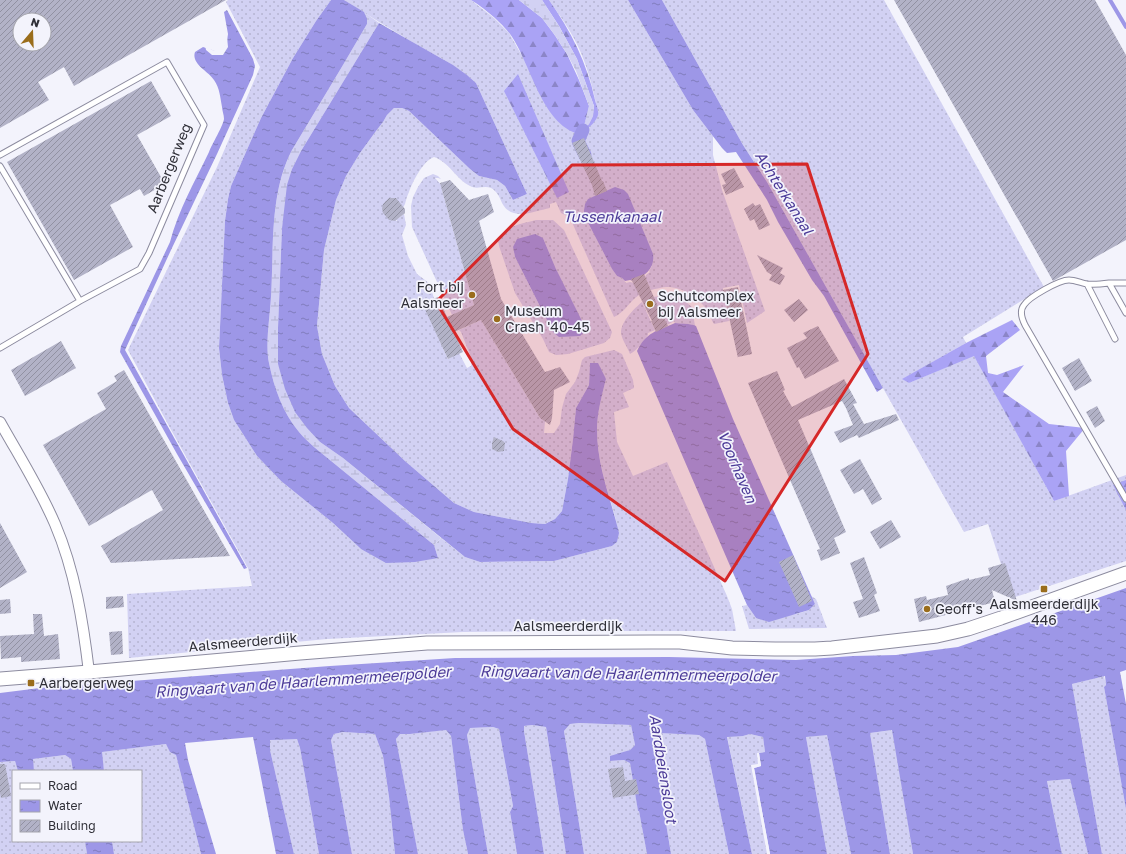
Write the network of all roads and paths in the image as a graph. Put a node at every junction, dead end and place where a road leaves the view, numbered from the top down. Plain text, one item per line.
1 (0, 155) edge
2 (0, 166) edge
3 (1126, 283) edge
4 (1087, 284) junction
5 (1109, 284) junction
6 (80, 301) junction
7 (1126, 313) edge
8 (1115, 339) dead end
9 (0, 348) edge
10 (0, 422) edge
11 (1126, 499) edge
12 (1126, 572) edge
13 (89, 672) junction
14 (0, 679) edge

1 - 6 lane, Aarbergerweg
2 - 6 lane
3 - 5 lane
4 - 5 lane
4 - 8 lane
4 - 11 lane
5 - 7 lane
6 - 9 lane, Aarbergerweg
10 - 13 street
12 - 13 street, Aalsmeerderdijk
13 - 14 street, Aalsmeerderdijk

